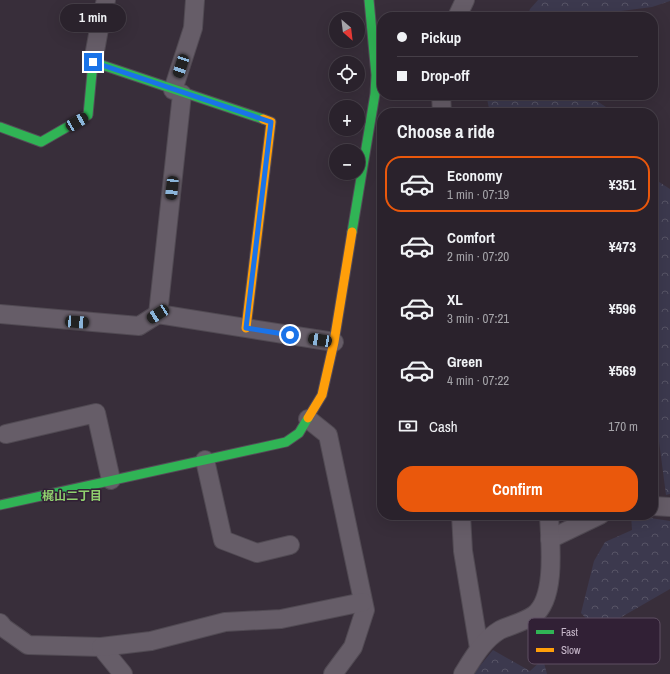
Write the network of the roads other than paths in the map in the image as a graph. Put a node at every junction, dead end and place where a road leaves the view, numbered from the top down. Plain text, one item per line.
1 (106, 0) edge
2 (195, 0) edge
3 (369, 0) edge
4 (464, 0) edge
5 (458, 12) edge
6 (377, 59) edge
7 (93, 62) junction
8 (377, 84) edge
9 (178, 92) junction
10 (0, 127) edge
11 (0, 314) edge
12 (158, 314) junction
13 (246, 328) junction
14 (334, 342) junction
15 (308, 419) junction
16 (6, 434) dead end
17 (205, 460) junction
18 (112, 480) junction
19 (0, 505) edge
20 (658, 506) edge
21 (670, 507) edge
22 (461, 520) edge
23 (549, 520) edge
24 (590, 520) edge
25 (550, 540) junction
26 (290, 545) dead end
27 (363, 602) junction
28 (0, 623) edge
29 (101, 647) junction
30 (479, 648) junction
31 (123, 674) edge
32 (333, 674) edge
33 (463, 674) edge

1 - 7 street
2 - 9 street
3 - 6 street
4 - 5 street
7 - 9 street
7 - 10 street
8 - 14 street
9 - 12 street
9 - 13 street
11 - 12 street
12 - 13 street
13 - 14 street
14 - 15 street
15 - 17 street
15 - 27 street
16 - 18 street
17 - 18 street
17 - 26 street
18 - 19 street
20 - 21 street
22 - 30 street
23 - 25 street
24 - 25 street
25 - 30 street
27 - 29 street
27 - 32 street
28 - 29 street
29 - 31 street
30 - 33 street

